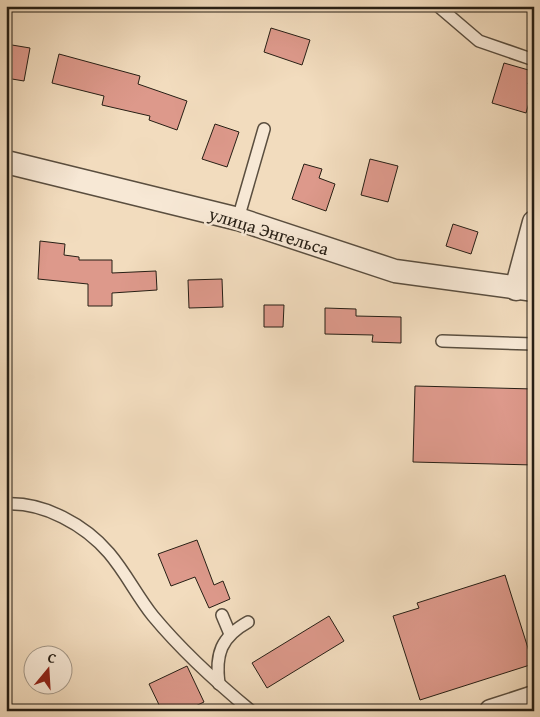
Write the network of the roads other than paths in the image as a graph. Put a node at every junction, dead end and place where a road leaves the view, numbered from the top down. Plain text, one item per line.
1 (438, 6) edge
2 (534, 60) edge
3 (264, 129) dead end
4 (6, 162) edge
5 (238, 219) junction
6 (534, 222) edge
7 (525, 289) edge
8 (442, 342) dead end
9 (534, 344) edge
10 (6, 504) edge
11 (222, 615) dead end
12 (248, 622) dead end
13 (230, 634) junction
14 (219, 684) junction
15 (534, 697) edge
16 (251, 711) edge
17 (491, 711) edge

1 - 2 lane
3 - 5 lane
4 - 5 street, улица Энгельса
5 - 7 street, улица Энгельса
6 - 7 street
8 - 9 lane
10 - 14 lane
11 - 13 lane
12 - 13 lane
13 - 14 lane
14 - 16 lane
15 - 17 street

